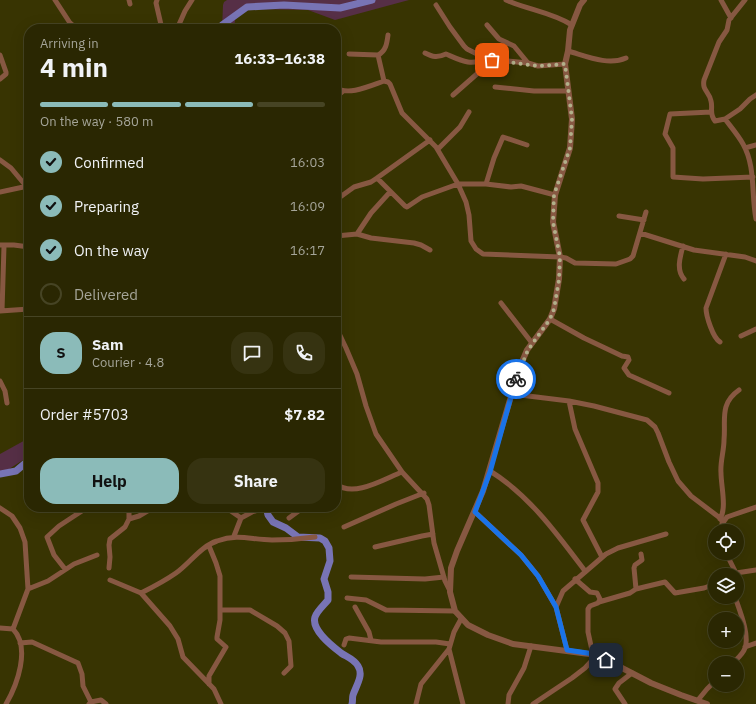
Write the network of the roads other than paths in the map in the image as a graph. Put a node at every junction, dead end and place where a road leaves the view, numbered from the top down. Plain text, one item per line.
1 (55, 0) edge
2 (157, 0) edge
3 (192, 0) edge
4 (506, 0) edge
5 (584, 0) edge
6 (721, 0) edge
7 (745, 0) edge
8 (436, 5) dead end
9 (730, 18) junction
10 (71, 24) edge
11 (161, 24) edge
12 (179, 24) edge
13 (487, 25) dead end
14 (572, 25) junction
15 (388, 35) dead end
16 (568, 51) junction
17 (425, 53) dead end
18 (349, 54) dead end
19 (0, 55) edge
20 (378, 55) junction
21 (487, 58) junction
22 (626, 58) dead end
23 (528, 64) junction
24 (565, 64) junction
25 (0, 80) edge
26 (384, 81) junction
27 (494, 87) dead end
28 (341, 90) edge
29 (344, 91) junction
30 (568, 91) junction
31 (341, 93) edge
32 (453, 95) dead end
33 (756, 95) edge
34 (469, 112) dead end
35 (711, 112) junction
36 (725, 119) junction
37 (430, 140) junction
38 (527, 145) dead end
39 (756, 145) edge
40 (745, 148) junction
41 (438, 149) junction
42 (0, 160) edge
43 (753, 177) junction
44 (377, 178) junction
45 (24, 183) edge
46 (458, 184) junction
47 (486, 184) junction
48 (24, 187) edge
49 (755, 191) edge
50 (0, 192) edge
51 (390, 192) junction
52 (554, 195) junction
53 (341, 196) edge
54 (646, 212) dead end
55 (619, 216) dead end
56 (756, 219) edge
57 (644, 220) junction
58 (640, 233) junction
59 (357, 234) junction
60 (341, 236) edge
61 (2, 245) edge
62 (24, 246) edge
63 (683, 246) junction
64 (430, 250) dead end
65 (726, 254) junction
66 (560, 257) junction
67 (756, 261) edge
68 (684, 280) dead end
69 (501, 303) dead end
70 (24, 309) edge
71 (1, 311) edge
72 (550, 319) junction
73 (756, 329) edge
74 (740, 336) dead end
75 (341, 338) edge
76 (720, 342) dead end
77 (532, 344) junction
78 (0, 381) edge
79 (739, 390) dead end
80 (669, 393) dead end
81 (512, 394) junction
82 (569, 401) junction
83 (7, 403) dead end
84 (402, 472) junction
85 (490, 472) junction
86 (341, 487) edge
87 (424, 494) junction
88 (756, 507) edge
89 (0, 508) edge
90 (80, 512) edge
91 (129, 512) edge
92 (146, 512) edge
93 (232, 512) edge
94 (252, 512) edge
95 (297, 512) edge
96 (475, 512) junction
97 (241, 518) junction
98 (289, 518) dead end
99 (129, 520) junction
100 (721, 521) junction
101 (722, 524) edge
102 (344, 527) dead end
103 (433, 534) junction
104 (666, 534) dead end
105 (234, 536) junction
106 (315, 537) dead end
107 (209, 546) junction
108 (375, 547) dead end
109 (642, 554) dead end
110 (97, 555) dead end
111 (602, 557) junction
112 (109, 568) dead end
113 (66, 569) junction
114 (756, 570) edge
115 (585, 571) junction
116 (744, 572) edge
117 (351, 577) dead end
118 (444, 577) junction
119 (575, 579) junction
120 (110, 580) dead end
121 (708, 587) edge
122 (28, 589) junction
123 (636, 589) junction
124 (450, 592) junction
125 (141, 593) junction
126 (347, 598) dead end
127 (599, 602) junction
128 (737, 604) edge
129 (556, 607) junction
130 (355, 608) dead end
131 (220, 610) junction
132 (455, 611) junction
133 (461, 619) junction
134 (0, 628) edge
135 (13, 629) junction
136 (371, 640) junction
137 (20, 643) junction
138 (756, 643) edge
139 (344, 645) dead end
140 (531, 646) junction
141 (450, 647) junction
142 (746, 647) junction
143 (567, 650) junction
144 (595, 655) junction
145 (740, 656) edge
146 (284, 672) dead end
147 (632, 673) junction
148 (209, 684) junction
149 (708, 688) edge
150 (698, 700) junction
151 (90, 703) edge
152 (6, 704) edge
153 (106, 704) edge
154 (221, 704) edge
155 (416, 704) edge
156 (463, 704) edge
157 (508, 704) edge
158 (533, 704) edge
159 (625, 704) edge
160 (706, 704) edge

1 - 10 street
2 - 11 street
3 - 12 street
4 - 14 street
5 - 14 street
6 - 9 street
7 - 9 street
8 - 21 street
9 - 35 street
13 - 23 street
14 - 16 street
15 - 20 street
16 - 22 street
16 - 24 street
17 - 21 street
18 - 20 street
19 - 25 street
20 - 26 street
21 - 23 street
21 - 32 street
23 - 24 street
24 - 30 street
26 - 29 street
26 - 37 street
27 - 30 street
28 - 29 street
29 - 31 street
30 - 52 street
33 - 36 street
34 - 41 street
35 - 36 street
35 - 43 street
36 - 40 street
37 - 41 street
37 - 44 street
38 - 47 street
39 - 40 street
40 - 43 street
41 - 46 street
42 - 45 street
43 - 49 street
44 - 51 street
44 - 53 street
46 - 47 street
46 - 51 street
46 - 66 street
47 - 52 street
48 - 50 street
49 - 56 street
51 - 59 street
52 - 66 street
54 - 57 street
55 - 57 street
57 - 58 street
58 - 63 street
58 - 66 street
59 - 60 street
59 - 64 street
61 - 62 street
61 - 71 street
63 - 65 street
63 - 68 street
65 - 67 street
65 - 76 street
66 - 72 street
69 - 77 street
70 - 71 street
72 - 77 street
72 - 80 street
73 - 74 street
75 - 84 street
77 - 81 street
78 - 83 street
79 - 100 street
81 - 82 street
81 - 85 street
82 - 100 street
82 - 111 street
84 - 86 street
84 - 87 street
85 - 96 street
85 - 115 street
87 - 102 street
87 - 103 street
88 - 100 street
89 - 122 street
90 - 113 street
91 - 99 street
92 - 99 street
93 - 97 street
94 - 97 street
95 - 98 street
96 - 124 street
96 - 129 street
97 - 105 street
99 - 112 street
100 - 101 street
103 - 108 street
103 - 118 street
104 - 111 street
105 - 106 street
105 - 107 street
107 - 125 street
107 - 131 street
109 - 123 street
110 - 113 street
111 - 115 street
113 - 122 street
114 - 116 street
115 - 119 street
117 - 118 street
118 - 124 street
119 - 127 street
119 - 129 street
120 - 125 street
121 - 123 street
122 - 135 street
123 - 127 street
124 - 132 street
125 - 148 street
126 - 132 street
127 - 144 street
128 - 142 street
129 - 143 street
130 - 136 street
131 - 146 street
131 - 148 street
132 - 133 street
133 - 140 street
133 - 141 street
134 - 135 street
135 - 137 street
136 - 139 street
136 - 141 street
137 - 151 street
137 - 152 street
138 - 142 street
140 - 143 street
140 - 157 street
141 - 155 street
141 - 156 street
142 - 145 street
143 - 144 street
144 - 147 street
144 - 158 street
147 - 150 street
147 - 159 street
148 - 154 street
149 - 150 street
150 - 160 street
151 - 153 street

